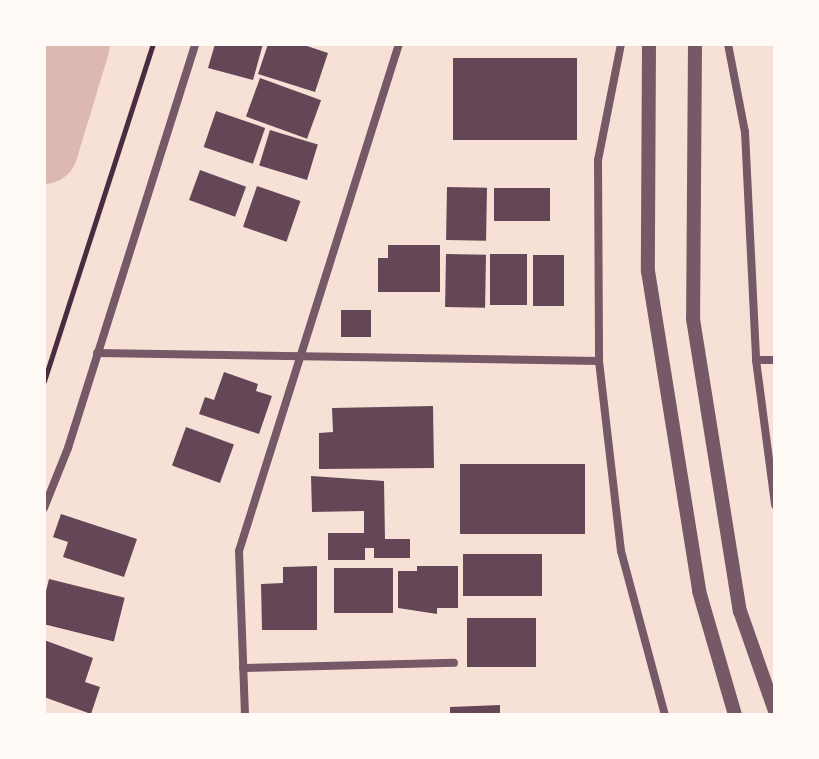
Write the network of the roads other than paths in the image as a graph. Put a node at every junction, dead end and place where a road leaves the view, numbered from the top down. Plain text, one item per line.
1 (195, 44) edge
2 (399, 44) edge
3 (621, 44) edge
4 (649, 44) edge
5 (695, 44) edge
6 (728, 44) edge
7 (97, 353) junction
8 (303, 355) junction
9 (756, 360) junction
10 (775, 360) edge
11 (599, 361) junction
12 (775, 505) edge
13 (44, 508) edge
14 (454, 663) dead end
15 (243, 668) junction
16 (775, 711) edge
17 (245, 715) edge
18 (665, 715) edge
19 (735, 715) edge

1 - 7 street
2 - 8 street
3 - 11 street
4 - 19 street
5 - 16 street
6 - 9 street
7 - 8 street
7 - 13 street
8 - 11 street
8 - 15 street
9 - 10 street
9 - 12 street
11 - 18 street
14 - 15 street
15 - 17 street

